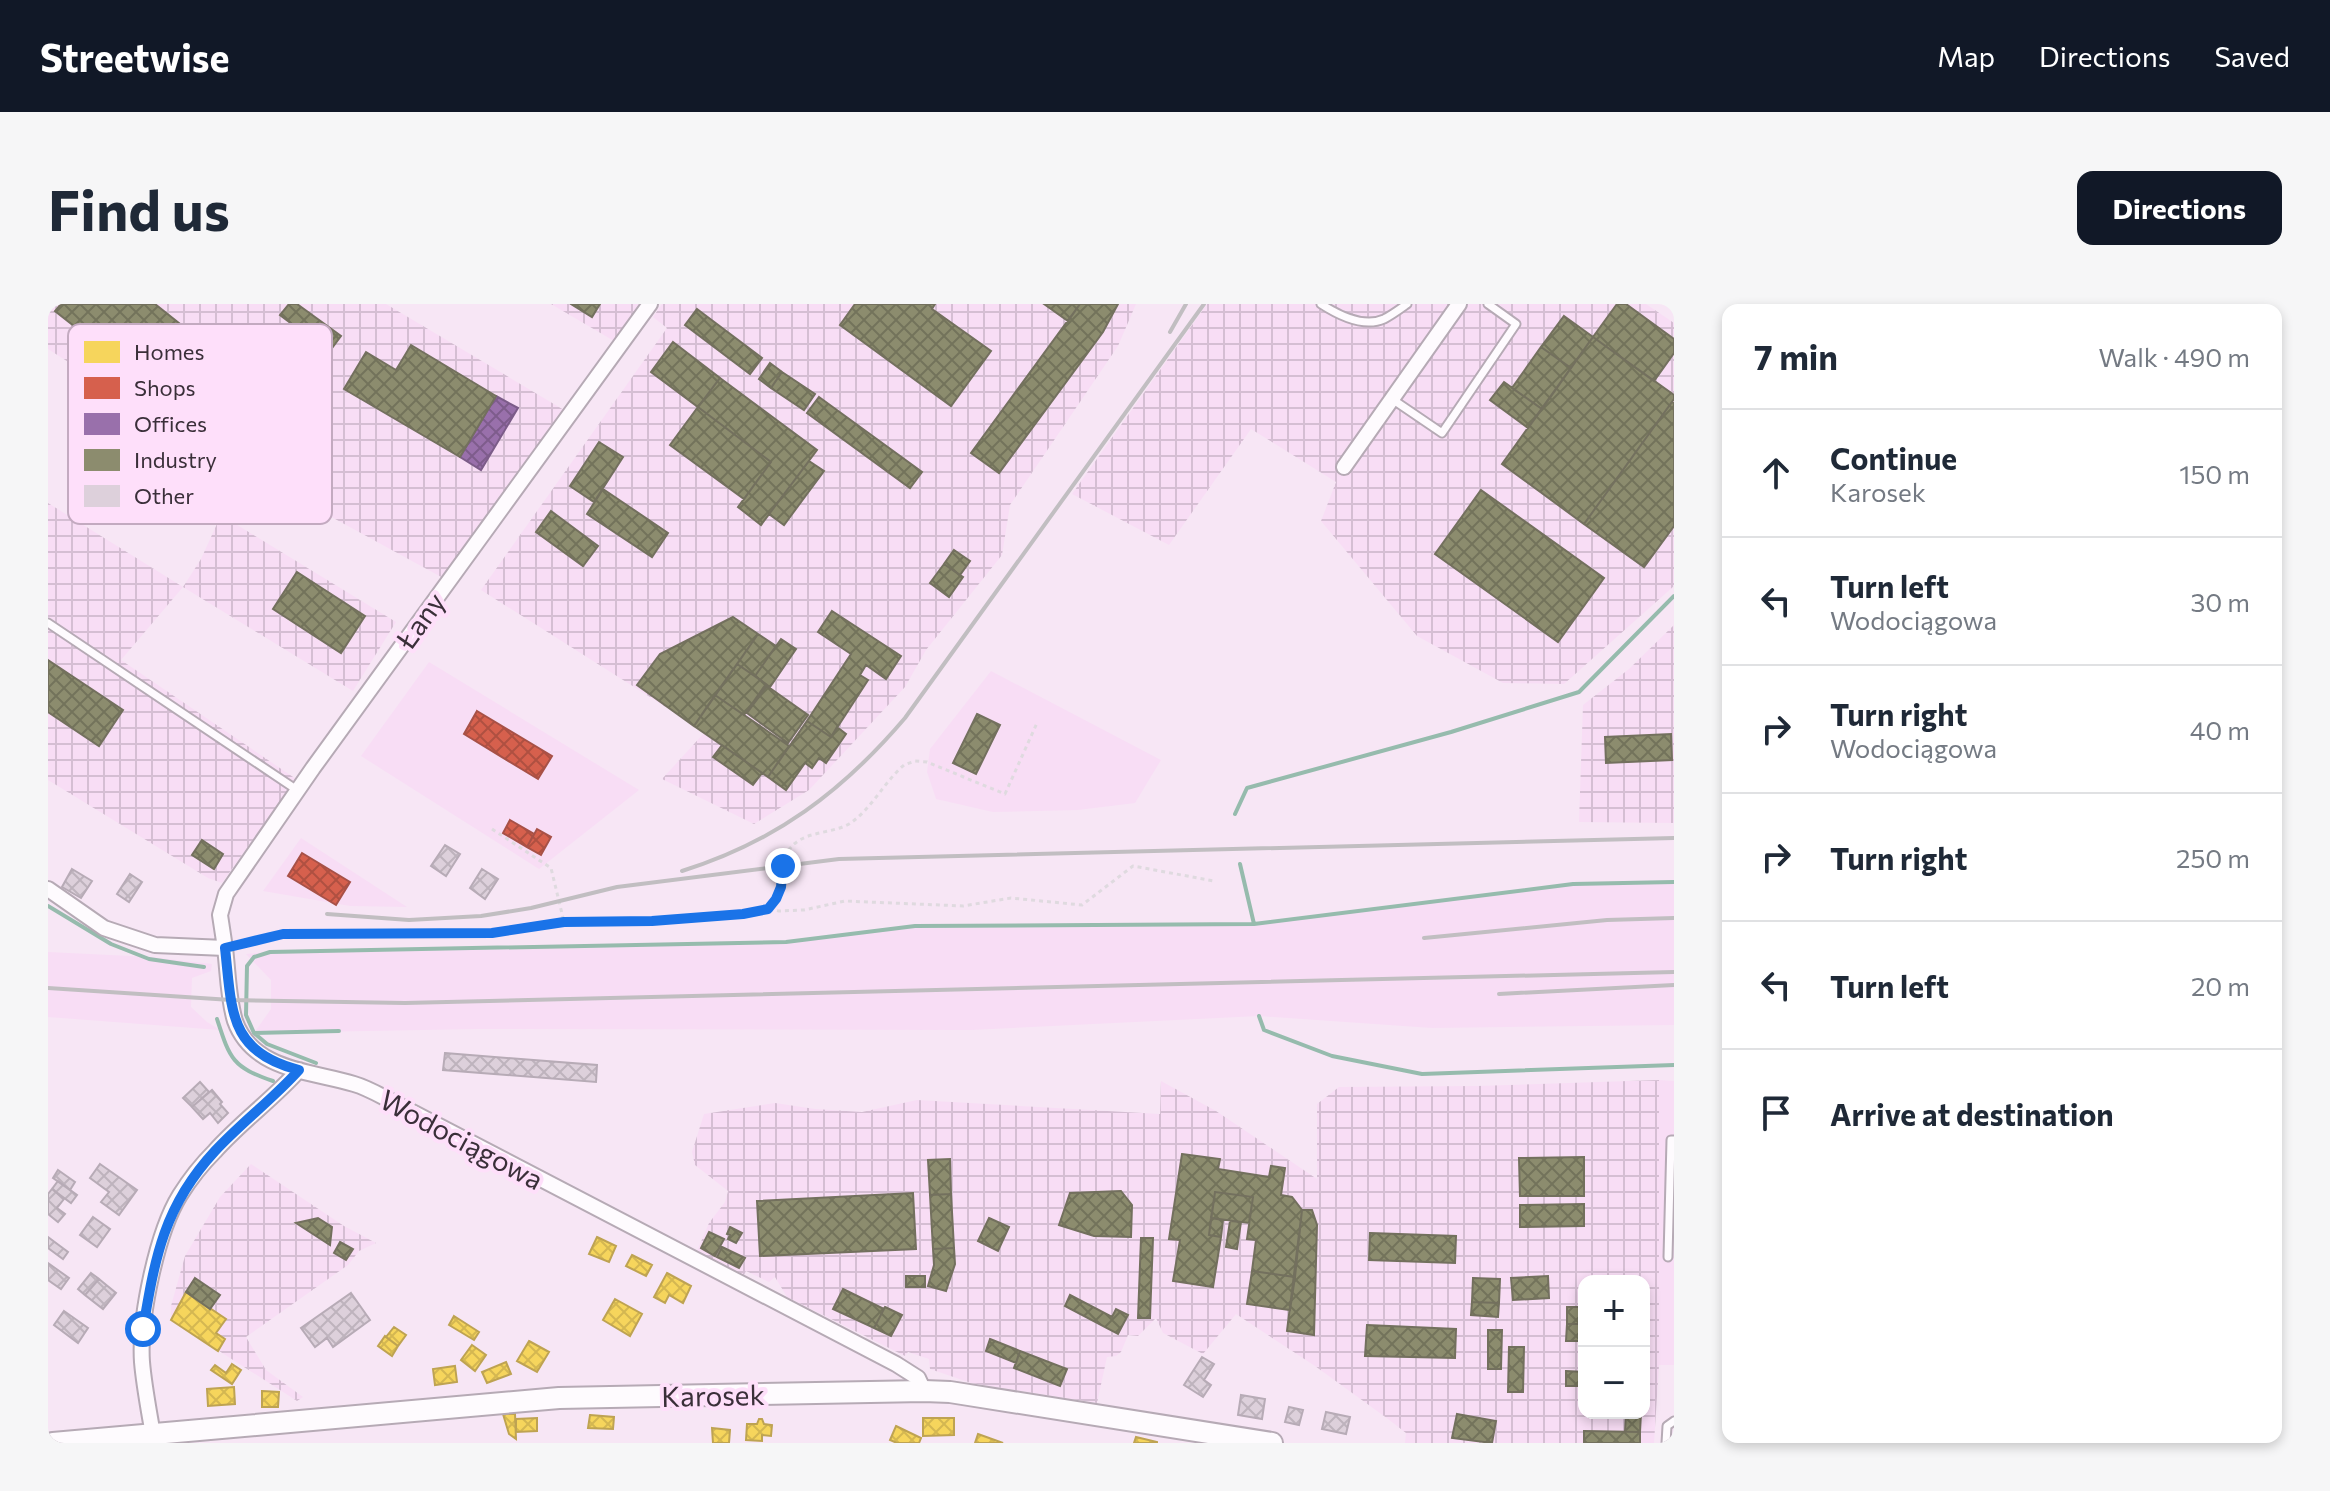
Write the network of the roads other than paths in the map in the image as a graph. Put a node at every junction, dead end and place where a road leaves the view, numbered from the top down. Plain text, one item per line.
1 (650, 304) edge
2 (1321, 304) edge
3 (1407, 304) edge
4 (1459, 304) edge
5 (1488, 304) edge
6 (1392, 399) junction
7 (1344, 467) dead end
8 (48, 623) edge
9 (297, 790) junction
10 (48, 889) edge
11 (225, 948) junction
12 (299, 1070) junction
13 (1674, 1140) edge
14 (1668, 1257) dead end
15 (924, 1391) junction
16 (1674, 1421) edge
17 (153, 1435) junction
18 (1261, 1442) edge
19 (53, 1443) edge
20 (1666, 1443) edge

1 - 9 street, Łany
2 - 3 lane
4 - 6 street
5 - 6 lane
6 - 7 street
8 - 9 lane
9 - 11 street, Łany
10 - 11 street
11 - 12 street, Wodociągowa
12 - 15 street, Wodociągowa
12 - 17 street
13 - 14 lane
15 - 17 street, Karosek
15 - 18 street, Karosek
16 - 20 lane
17 - 19 street, Karosek

